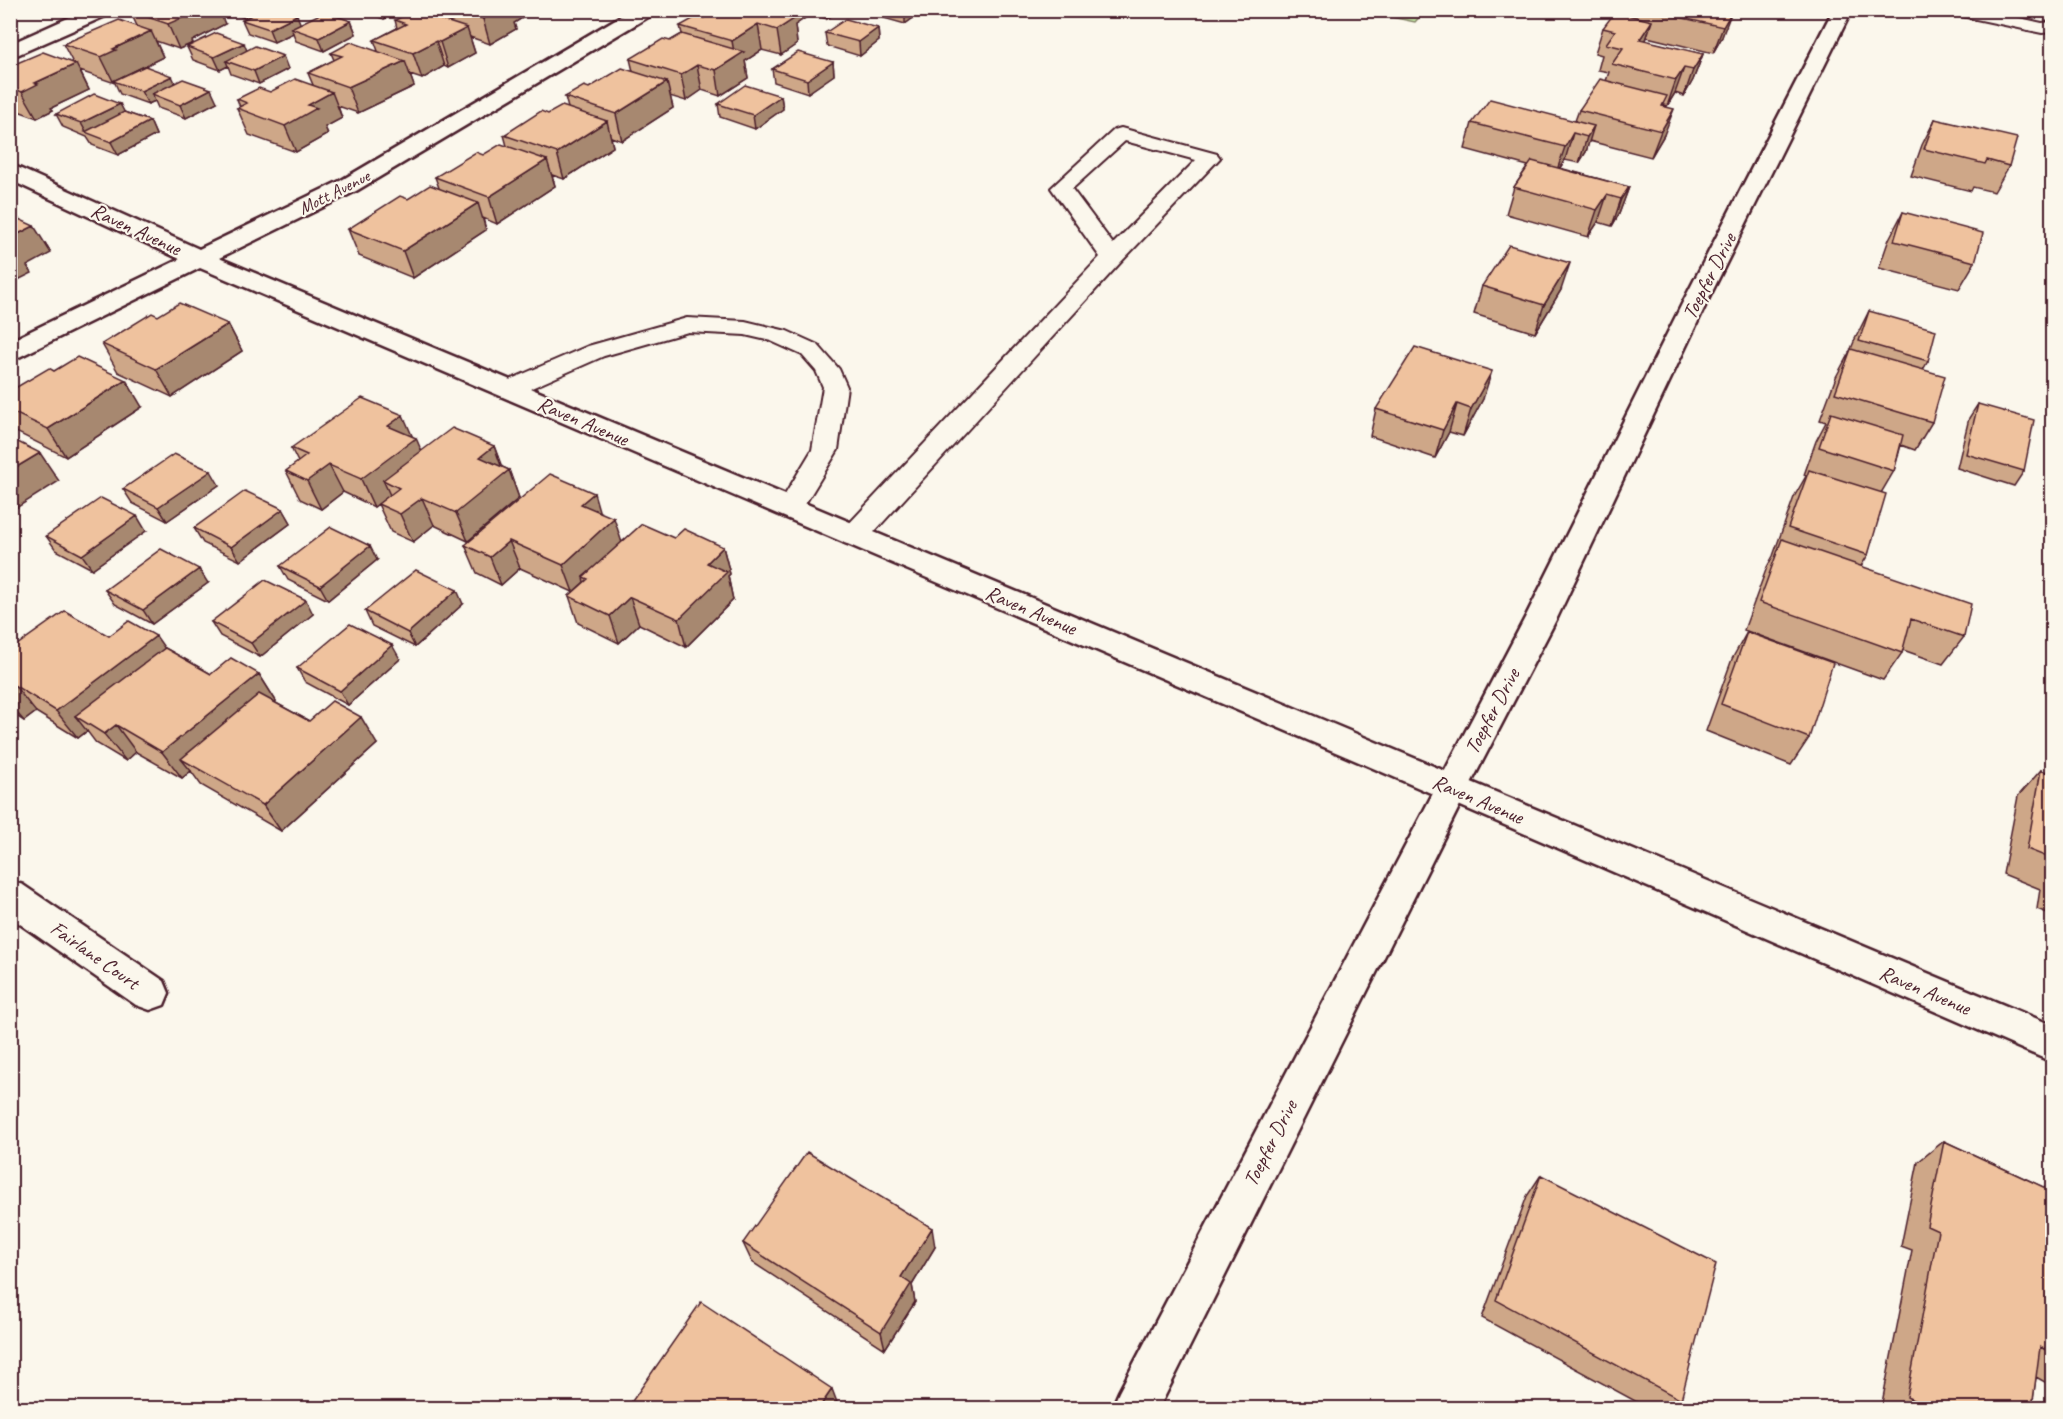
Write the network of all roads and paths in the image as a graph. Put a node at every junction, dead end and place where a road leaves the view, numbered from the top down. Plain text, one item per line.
1 (103, 10) edge
2 (646, 10) edge
3 (1843, 10) edge
4 (1968, 12) edge
5 (2052, 27) edge
6 (10, 52) edge
7 (10, 171) edge
8 (198, 258) junction
9 (1112, 258) junction
10 (10, 351) edge
11 (509, 389) junction
12 (790, 508) junction
13 (854, 536) junction
14 (1452, 787) junction
15 (10, 896) edge
16 (150, 993) dead end
17 (2052, 1044) edge
18 (1135, 1408) edge

1 - 6 street
2 - 8 street, Mott Avenue
3 - 14 street, Toepfer Drive
4 - 5 lane
7 - 8 street, Raven Avenue
8 - 10 street, Mott Avenue
8 - 11 street, Raven Avenue
9 - 9 lane
9 - 13 lane
11 - 12 street, Raven Avenue
11 - 12 lane
12 - 13 street, Raven Avenue
13 - 14 street, Raven Avenue
14 - 17 street, Raven Avenue
14 - 18 street, Toepfer Drive
15 - 16 street, Fairlane Court

